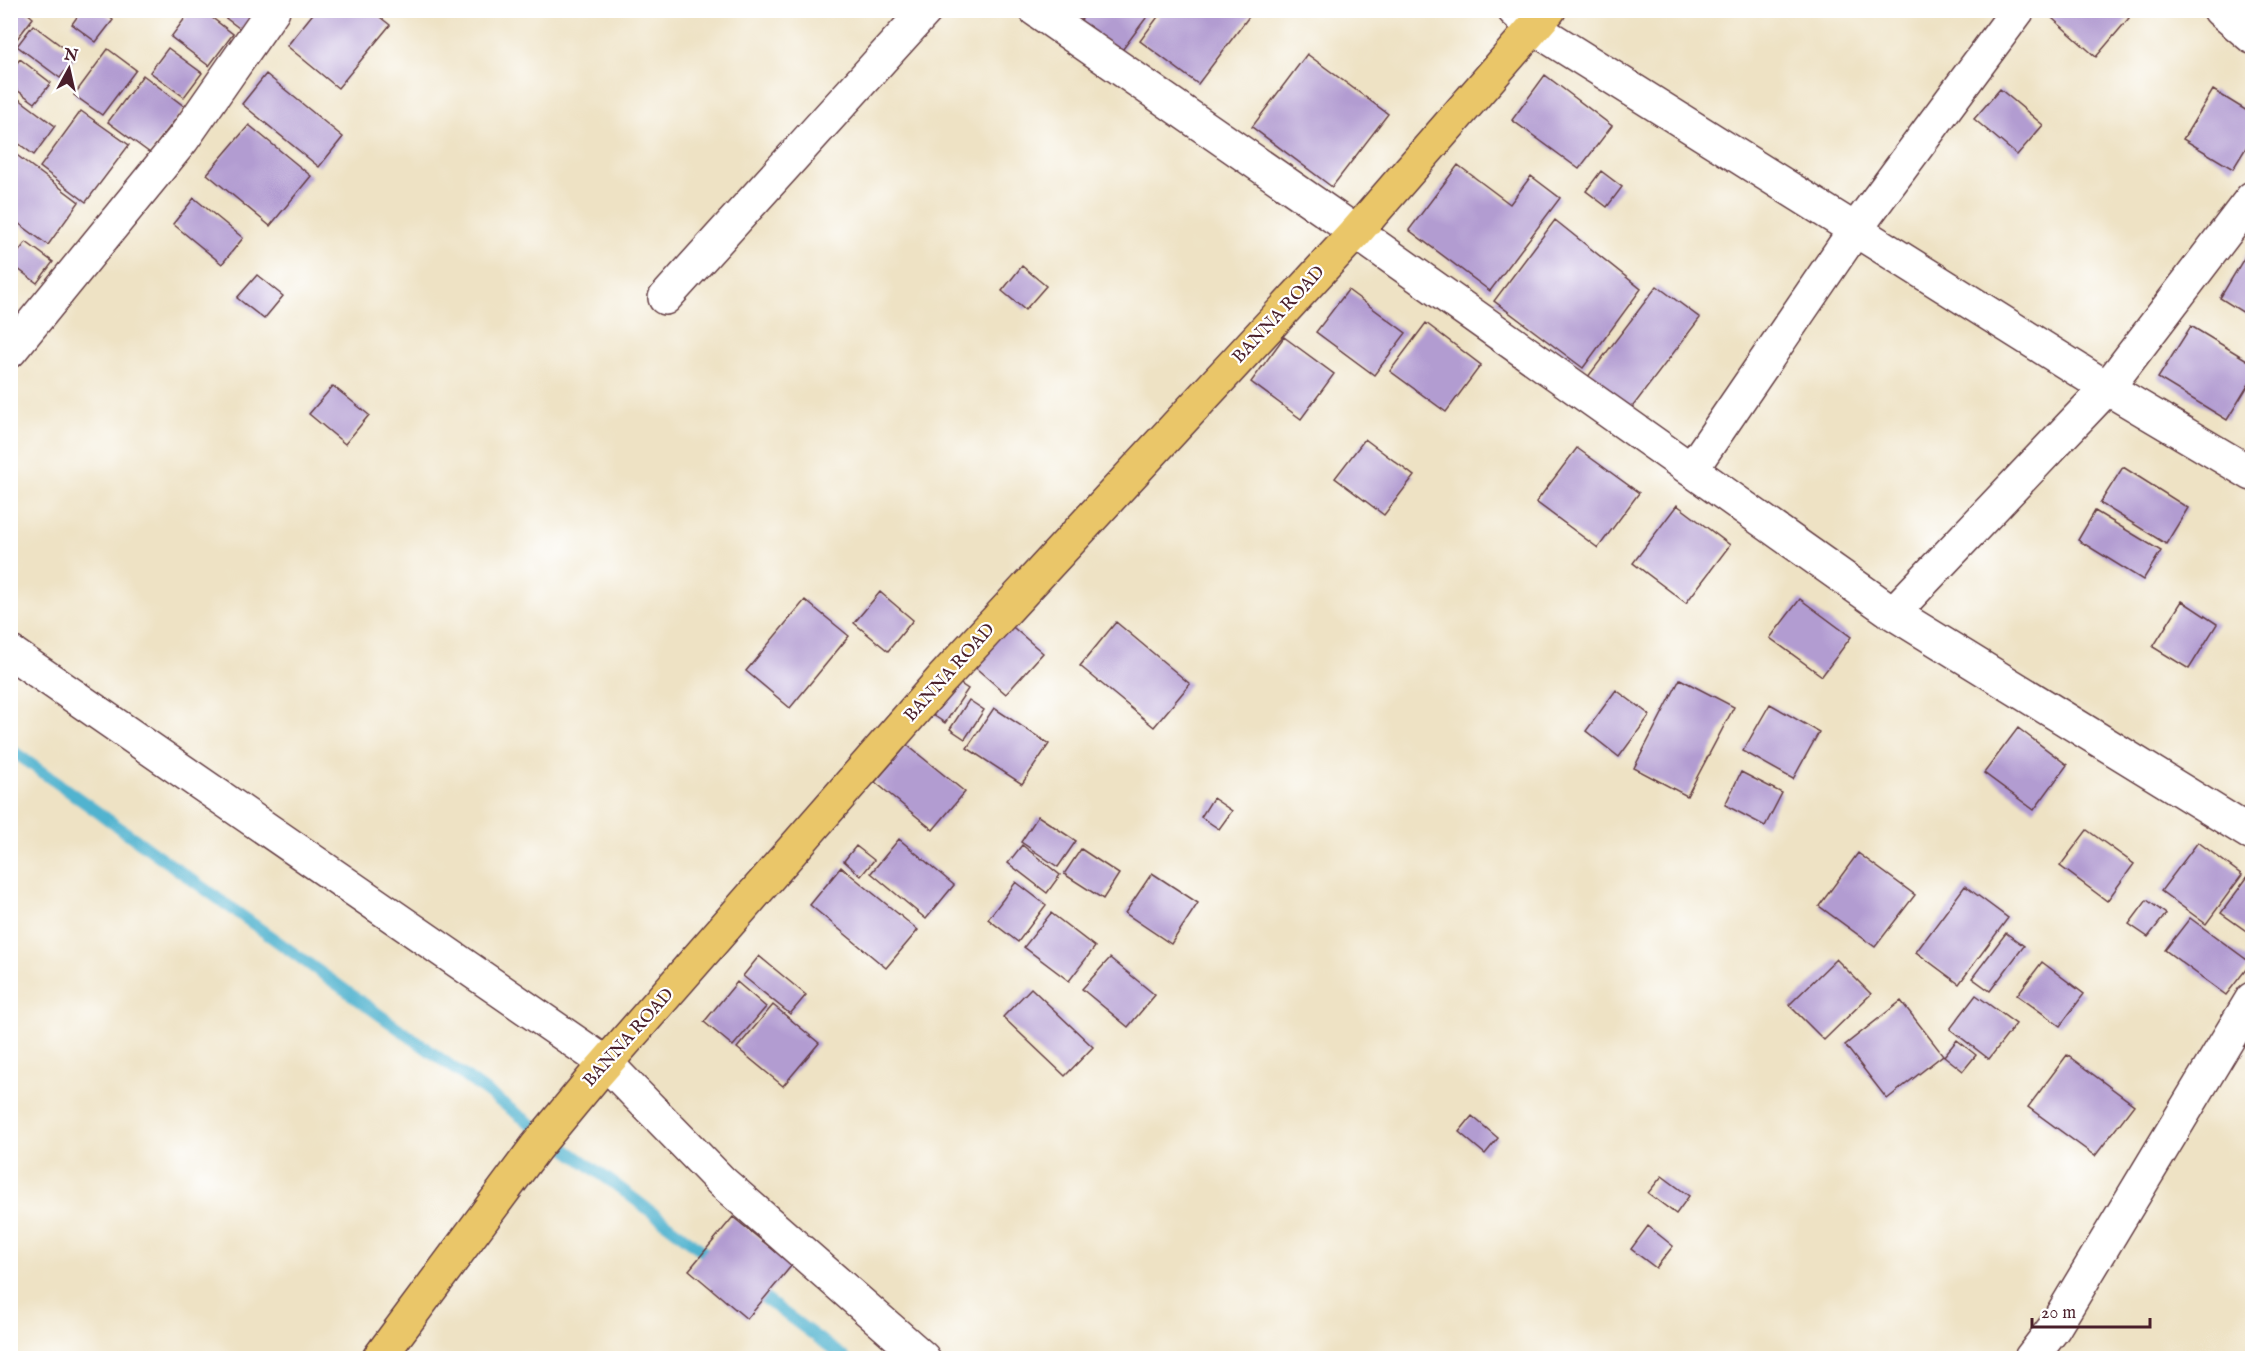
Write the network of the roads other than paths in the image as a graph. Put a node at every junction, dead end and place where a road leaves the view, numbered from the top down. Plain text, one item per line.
1 (273, 10) edge
2 (926, 10) edge
3 (1036, 10) edge
4 (2018, 10) edge
5 (2220, 10) edge
6 (1532, 16) edge
7 (2253, 37) edge
8 (2253, 198) edge
9 (1855, 230) junction
10 (1356, 232) junction
11 (665, 298) dead end
12 (10, 351) edge
13 (2106, 388) junction
14 (1691, 470) junction
15 (2253, 474) edge
16 (1893, 613) junction
17 (10, 652) edge
18 (2253, 834) edge
19 (2253, 999) edge
20 (600, 1071) junction
21 (379, 1359) edge
22 (923, 1359) edge
23 (2031, 1359) edge

1 - 12 street
2 - 11 street
3 - 10 street
4 - 9 street
5 - 7 street
6 - 9 street
6 - 10 main road, BANNA ROAD
8 - 13 street
9 - 13 street
9 - 14 street
10 - 14 street
10 - 20 main road, BANNA ROAD
13 - 15 street
13 - 16 street
14 - 16 street
16 - 18 street
17 - 20 street
19 - 23 street
20 - 21 main road, BANNA ROAD
20 - 22 street

